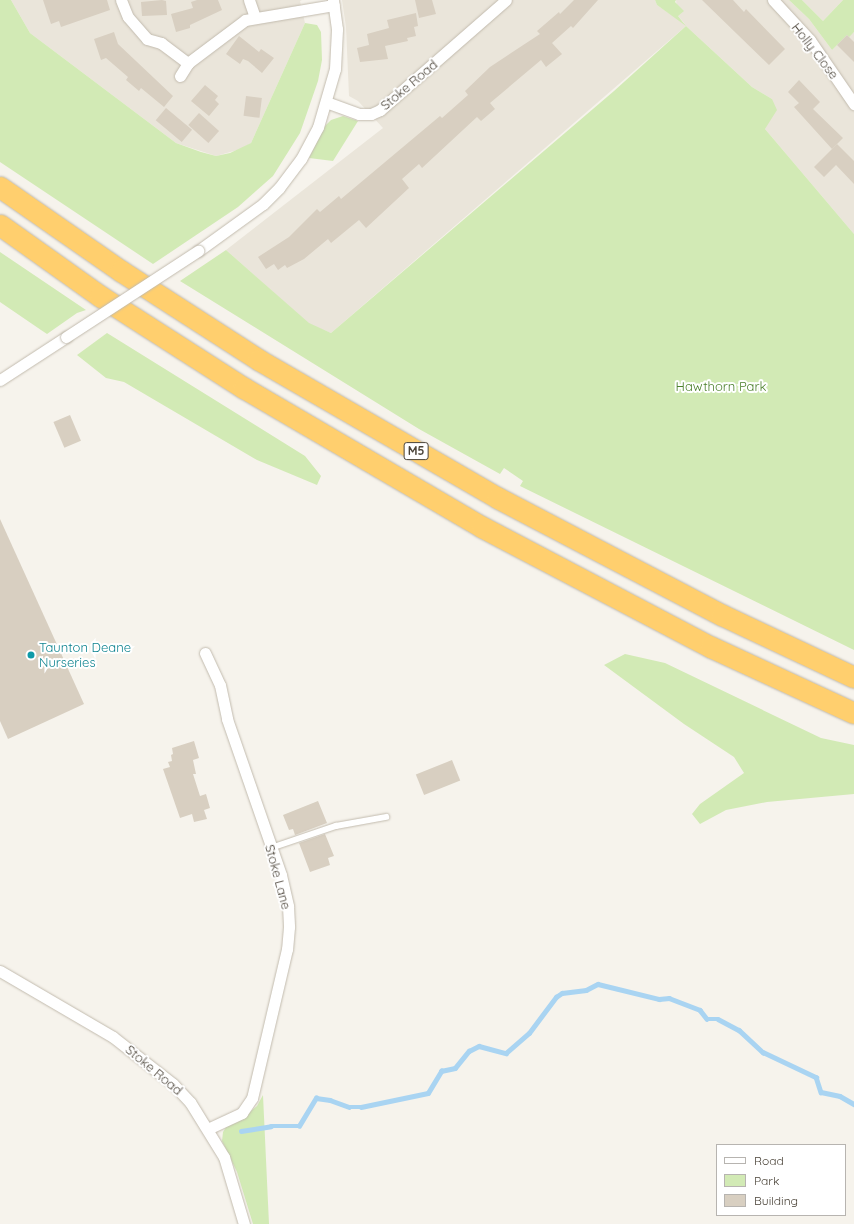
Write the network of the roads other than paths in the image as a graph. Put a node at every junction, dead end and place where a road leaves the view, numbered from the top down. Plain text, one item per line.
1 (121, 0) edge
2 (249, 0) edge
3 (506, 0) edge
4 (773, 0) edge
5 (334, 2) edge
6 (255, 17) junction
7 (188, 63) junction
8 (180, 76) dead end
9 (326, 102) junction
10 (854, 104) edge
11 (0, 187) edge
12 (0, 225) edge
13 (0, 380) edge
14 (205, 653) dead end
15 (854, 677) edge
16 (854, 713) edge
17 (386, 817) dead end
18 (271, 848) junction
19 (0, 971) edge
20 (206, 1129) junction
21 (244, 1224) edge

1 - 7 street
2 - 6 street
3 - 9 street, Stoke Road
4 - 10 street, Holly Close
5 - 6 street
5 - 9 street
6 - 7 street
7 - 8 street
9 - 13 street, bridge
11 - 15 highway, M5
12 - 16 highway, M5
14 - 18 street, Stoke Lane
17 - 18 lane
18 - 20 street, Stoke Lane
19 - 20 street, Stoke Road
20 - 21 street, Stoke Road

